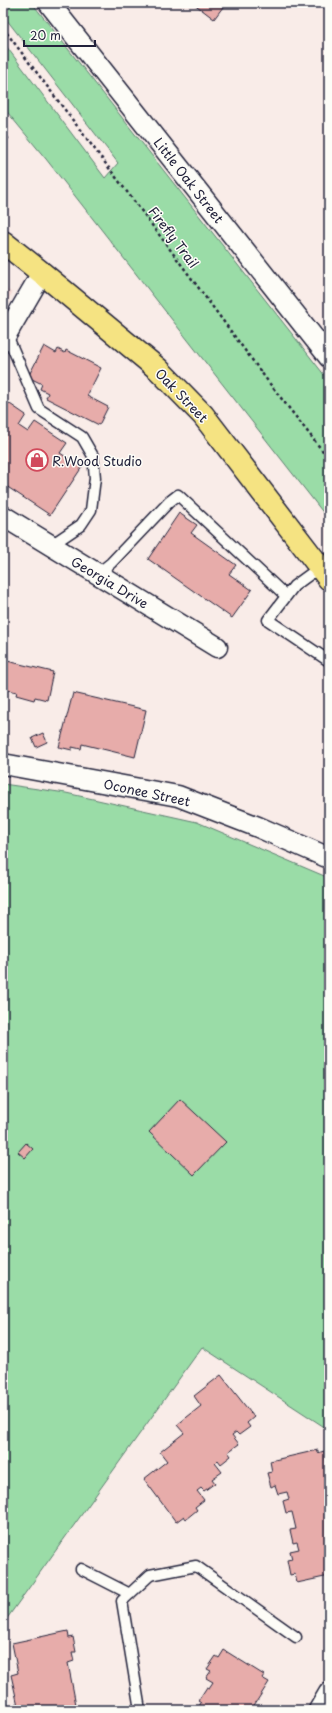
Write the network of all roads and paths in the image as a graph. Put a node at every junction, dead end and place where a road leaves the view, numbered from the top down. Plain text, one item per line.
1 (49, 3) edge
2 (3, 28) edge
3 (3, 242) edge
4 (42, 273) junction
5 (5, 338) edge
6 (329, 357) edge
7 (329, 459) edge
8 (3, 516) edge
9 (50, 546) junction
10 (324, 573) edge
11 (96, 574) junction
12 (286, 596) junction
13 (217, 647) dead end
14 (329, 661) edge
15 (3, 764) edge
16 (329, 858) edge
17 (81, 1569) dead end
18 (130, 1594) junction
19 (296, 1637) dead end
20 (329, 1693) edge
21 (140, 1710) edge
22 (319, 1710) edge

1 - 6 street, Little Oak Street
2 - 7 path, Firefly Trail
3 - 4 main road, Oak Street
4 - 5 street
4 - 10 main road, Oak Street
5 - 9 lane
8 - 9 street, Georgia Drive
9 - 11 street, Georgia Drive
10 - 12 lane
11 - 12 lane
11 - 13 street, Georgia Drive
12 - 14 lane
15 - 16 street, Oconee Street
17 - 18 lane
18 - 19 lane
18 - 21 lane
20 - 22 street

